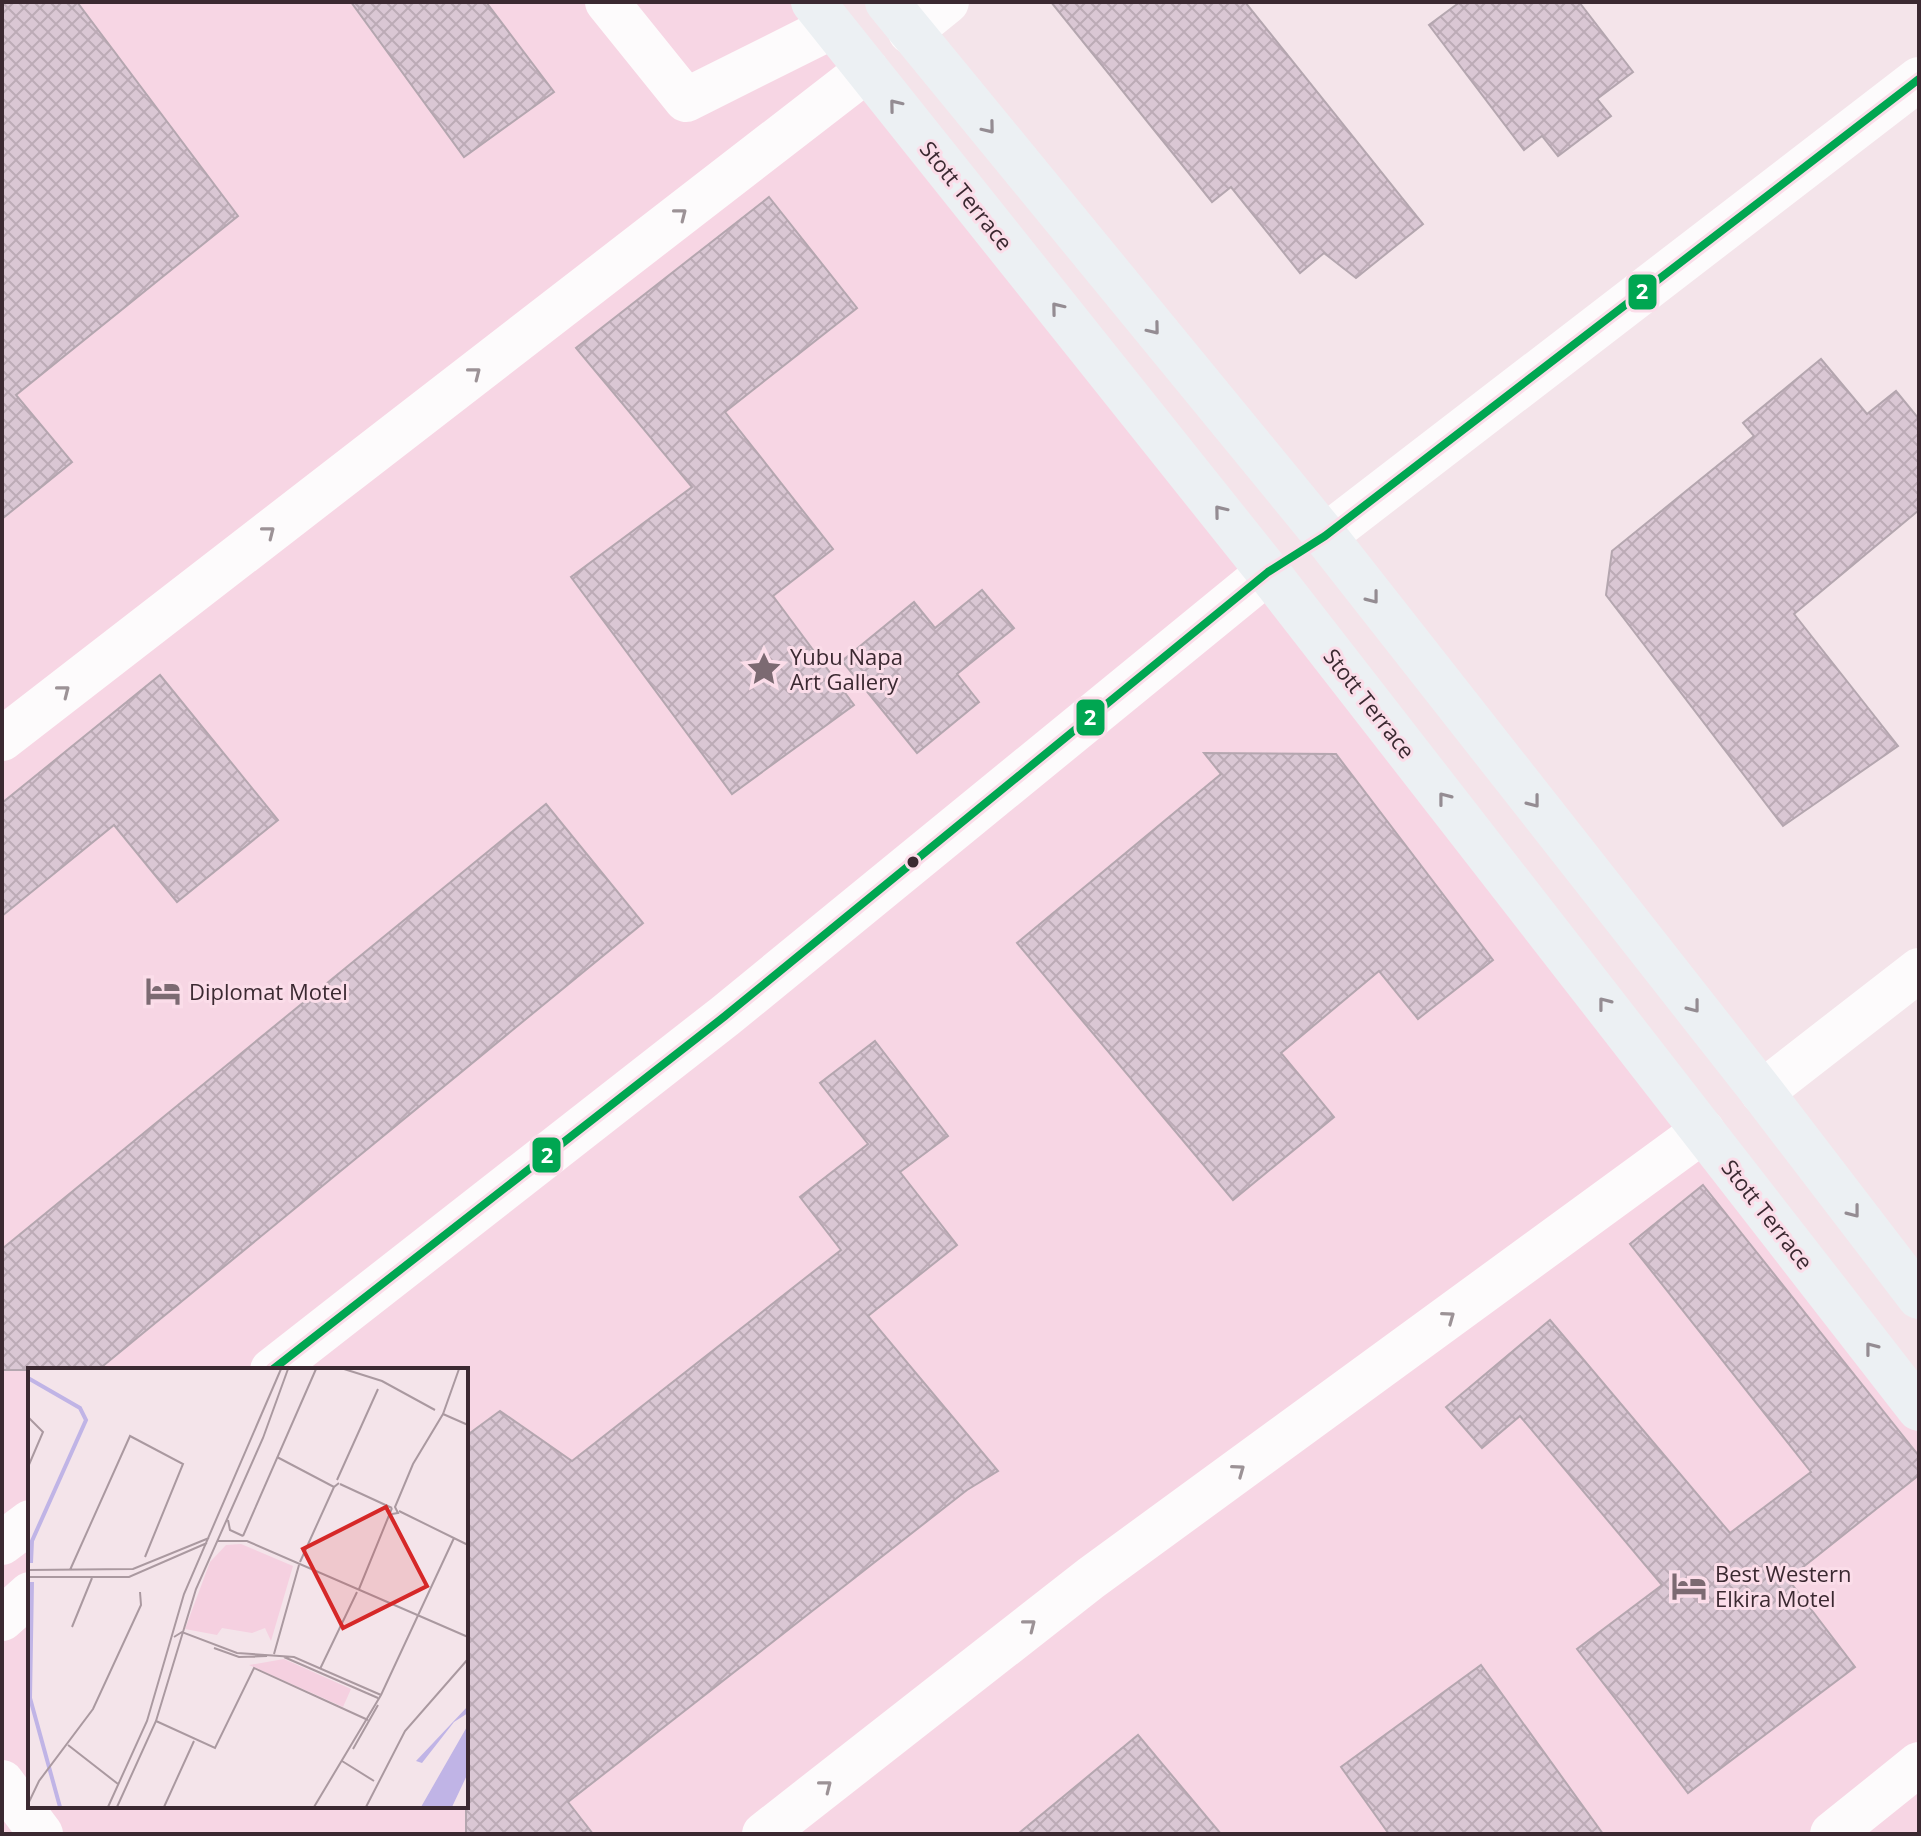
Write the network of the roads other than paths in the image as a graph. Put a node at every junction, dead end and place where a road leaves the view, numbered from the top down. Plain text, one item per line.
1 (607, 2) edge
2 (947, 2) edge
3 (822, 14) edge
4 (899, 17) edge
5 (867, 70) junction
6 (1919, 79) edge
7 (1325, 536) junction
8 (1268, 572) junction
9 (2, 739) edge
10 (1919, 970) edge
11 (1762, 1092) junction
12 (1703, 1131) junction
13 (1919, 1297) edge
14 (275, 1368) edge
15 (1919, 1409) edge
16 (28, 1524) edge
17 (2, 1543) edge
18 (28, 1596) edge
19 (2, 1619) edge
20 (1919, 1764) edge
21 (2, 1782) edge
22 (41, 1834) edge
23 (764, 1834) edge
24 (1832, 1834) edge

1 - 3 street
2 - 4 street
3 - 5 main road, Stott Terrace
4 -> 7 main road
8 -> 5 main road, Stott Terrace
9 -> 5 street
6 - 7 street
7 - 8 main road
7 -> 11 main road
12 -> 8 main road, Stott Terrace
8 - 14 street
10 - 11 street
11 -> 13 main road
15 -> 12 main road, Stott Terrace
23 -> 12 street
16 - 17 street
18 - 19 street
20 - 24 street
21 - 22 street

